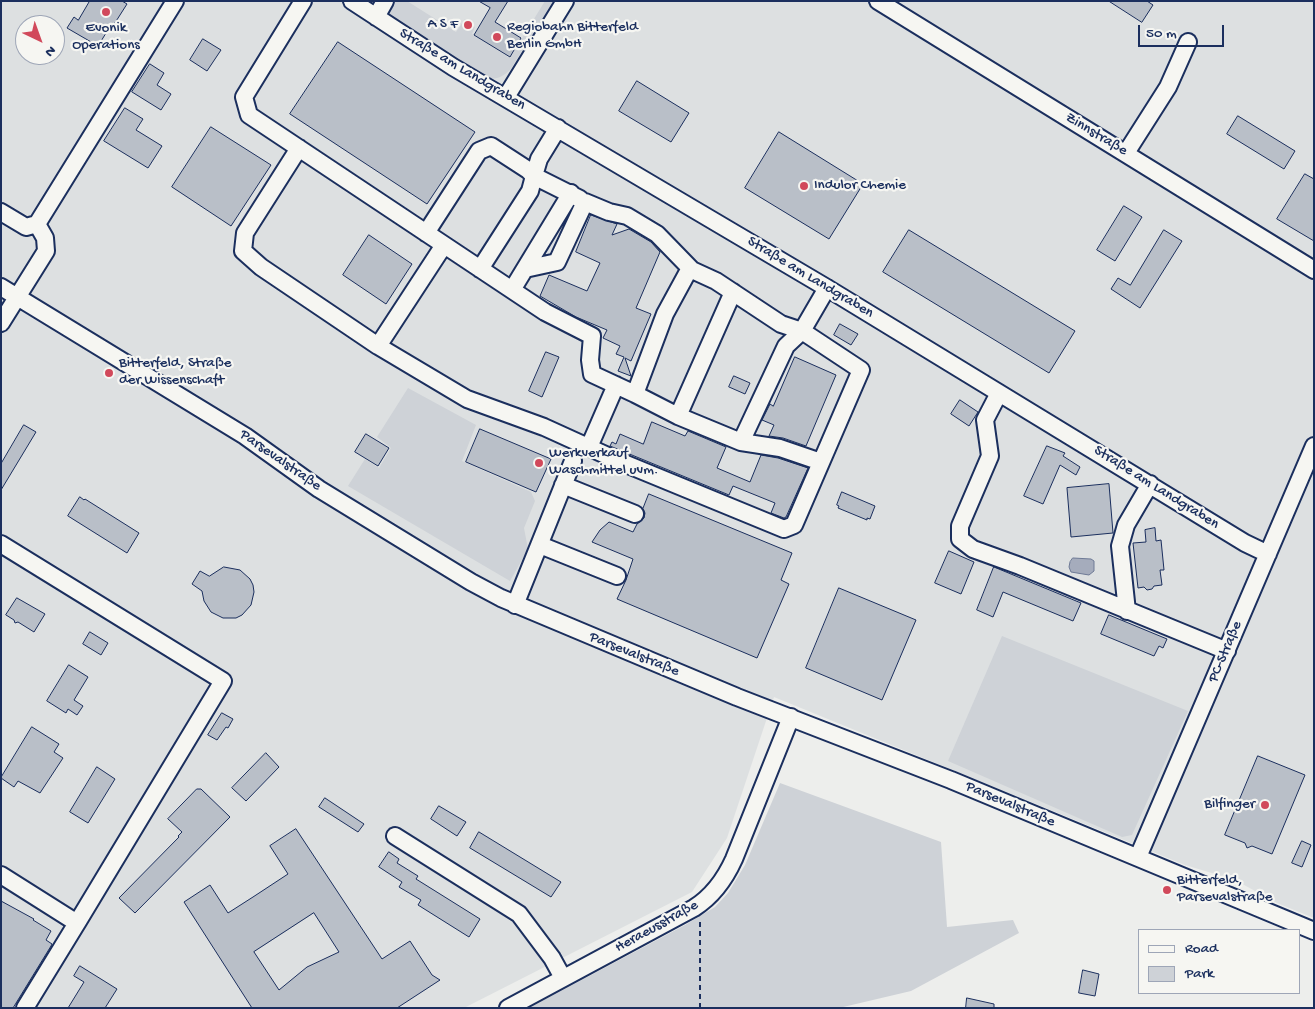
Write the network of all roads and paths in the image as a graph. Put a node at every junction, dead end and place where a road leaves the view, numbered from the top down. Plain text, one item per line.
1 (175, 1) edge
2 (303, 1) edge
3 (352, 1) edge
4 (385, 1) edge
5 (565, 1) edge
6 (878, 1) edge
7 (376, 17) junction
8 (1188, 42) dead end
9 (506, 97) junction
10 (558, 128) junction
11 (299, 148) junction
12 (1126, 153) junction
13 (534, 176) junction
14 (571, 193) junction
15 (585, 202) junction
16 (1, 212) edge
17 (37, 224) junction
18 (426, 233) junction
19 (444, 245) junction
20 (690, 268) junction
21 (480, 269) junction
22 (524, 269) junction
23 (1314, 270) edge
24 (1, 287) edge
25 (827, 288) junction
26 (512, 290) junction
27 (733, 292) junction
28 (18, 297) junction
29 (1, 323) edge
30 (802, 331) junction
31 (378, 346) junction
32 (616, 385) junction
33 (999, 393) junction
34 (635, 394) junction
35 (678, 416) junction
36 (741, 442) junction
37 (1314, 446) edge
38 (588, 447) junction
39 (573, 461) dead end
40 (821, 462) junction
41 (1309, 474) edge
42 (1150, 484) junction
43 (563, 485) junction
44 (635, 514) dead end
45 (1, 544) edge
46 (540, 545) junction
47 (1268, 554) junction
48 (617, 576) dead end
49 (515, 605) junction
50 (1128, 611) junction
51 (1227, 651) junction
52 (791, 717) junction
53 (395, 836) dead end
54 (1138, 858) junction
55 (1, 875) edge
56 (700, 904) junction
57 (77, 923) junction
58 (1314, 931) edge
59 (563, 978) junction
60 (25, 1008) edge
61 (508, 1008) edge
62 (700, 1008) edge

1 - 17 street
2 - 11 street
3 - 7 street, Straße am Landgraben
4 - 7 street
5 - 9 street
6 - 12 street, Zinnstraße
7 - 9 street, Straße am Landgraben
8 - 12 street
9 - 10 street, Straße am Landgraben
10 - 13 street
10 - 25 street, Straße am Landgraben
11 - 18 street
11 - 31 street
12 - 23 street, Zinnstraße
13 - 14 street
13 - 18 street
13 - 21 street
14 - 15 street
14 - 22 street
15 - 20 street
15 - 22 street
16 - 17 street
17 - 28 street
18 - 19 street
19 - 21 street
19 - 31 street
20 - 27 street
20 - 34 street
21 - 26 street
22 - 26 street
24 - 28 street, Parsevalstraße
25 - 30 street
25 - 33 street, Straße am Landgraben
26 - 32 street
27 - 30 street
27 - 35 street
28 - 29 street
28 - 49 street, Parsevalstraße
30 - 36 street
30 - 40 street
31 - 38 street
32 - 34 street
32 - 38 street
33 - 42 street, Straße am Landgraben
33 - 50 street
34 - 35 street
35 - 36 street
36 - 40 street
37 - 41 street, PC-Straße
38 - 40 street
39 - 43 street
41 - 47 street, PC-Straße
42 - 47 street, Straße am Landgraben
42 - 50 street
43 - 44 street
43 - 46 street
45 - 57 street
46 - 48 street
46 - 49 street
47 - 51 street, PC-Straße
49 - 52 street, Parsevalstraße
50 - 51 street
51 - 54 street, PC-Straße
52 - 54 street, Parsevalstraße
52 - 56 street, Heraeusstraße
53 - 59 street
54 - 58 street, Parsevalstraße
55 - 57 street
56 - 59 street, Heraeusstraße
56 - 62 path
57 - 60 street
59 - 61 street, Heraeusstraße

